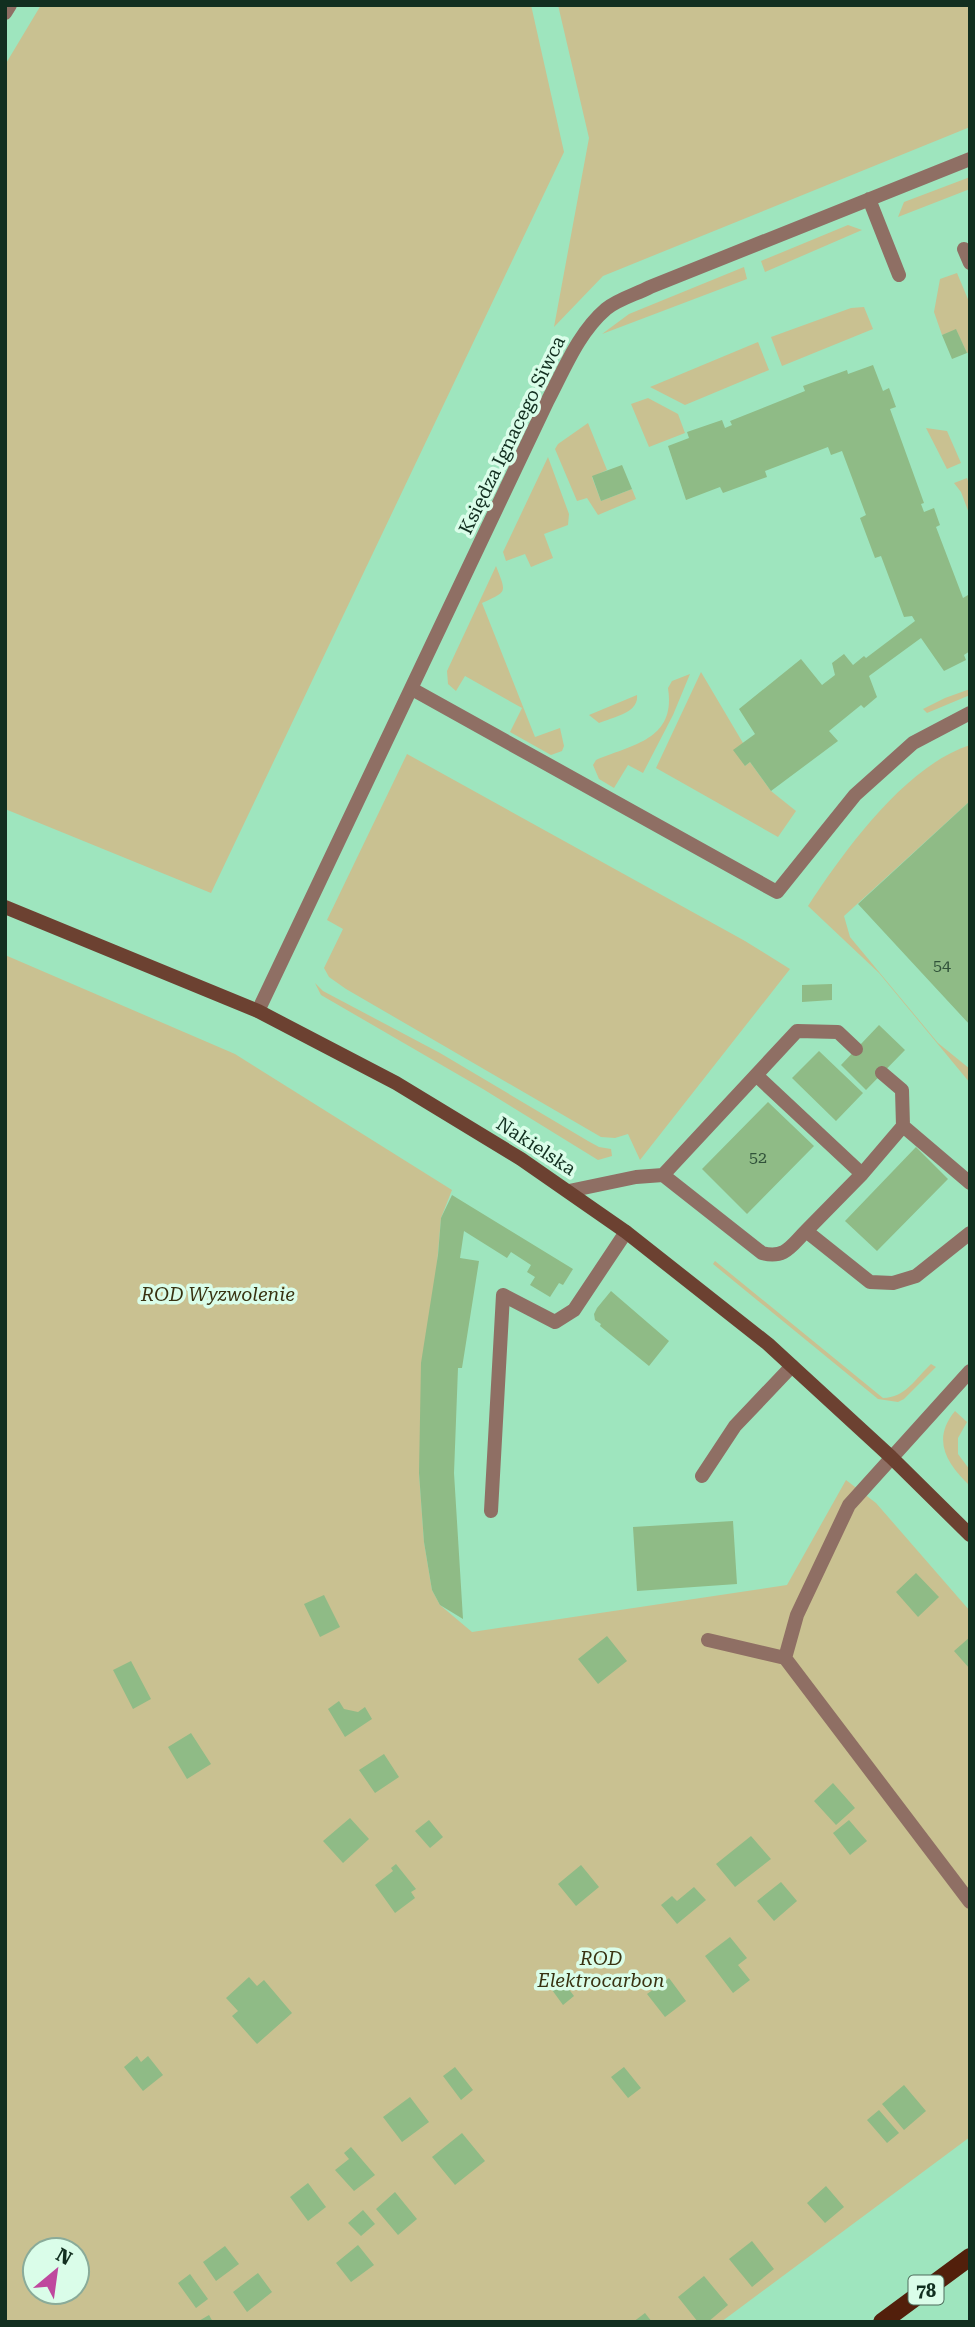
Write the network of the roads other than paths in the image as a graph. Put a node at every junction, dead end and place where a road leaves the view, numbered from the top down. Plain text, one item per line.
1 (10, 5) edge
2 (5, 13) edge
3 (970, 159) edge
4 (869, 199) junction
5 (900, 275) dead end
6 (412, 689) junction
7 (970, 713) edge
8 (5, 907) edge
9 (258, 1011) junction
10 (856, 1049) dead end
11 (883, 1073) dead end
12 (756, 1076) junction
13 (903, 1126) junction
14 (862, 1174) junction
15 (663, 1175) junction
16 (970, 1184) edge
17 (569, 1191) junction
18 (806, 1231) junction
19 (626, 1232) junction
20 (970, 1233) edge
21 (792, 1366) junction
22 (970, 1371) edge
23 (891, 1457) junction
24 (702, 1476) dead end
25 (491, 1511) dead end
26 (970, 1535) edge
27 (708, 1640) dead end
28 (785, 1658) junction
29 (970, 1902) edge
30 (970, 2257) edge
31 (882, 2322) edge

1 - 2 street
3 - 4 street, Księdza Ignacego Siwca
4 - 5 street
4 - 6 street, Księdza Ignacego Siwca
6 - 7 street
6 - 9 street, Księdza Ignacego Siwca
8 - 9 street, Nakielska
9 - 17 street, Nakielska
10 - 12 street
11 - 13 street
12 - 14 street
12 - 15 street
13 - 14 street
13 - 16 street
14 - 18 street
15 - 17 street
15 - 18 street
17 - 19 street, Nakielska
18 - 20 street
19 - 21 street, Nakielska
19 - 25 street
21 - 23 street, Nakielska
21 - 24 street
22 - 23 street
23 - 26 street, Nakielska
23 - 28 street
27 - 28 street
28 - 29 street
30 - 31 main road, 78

